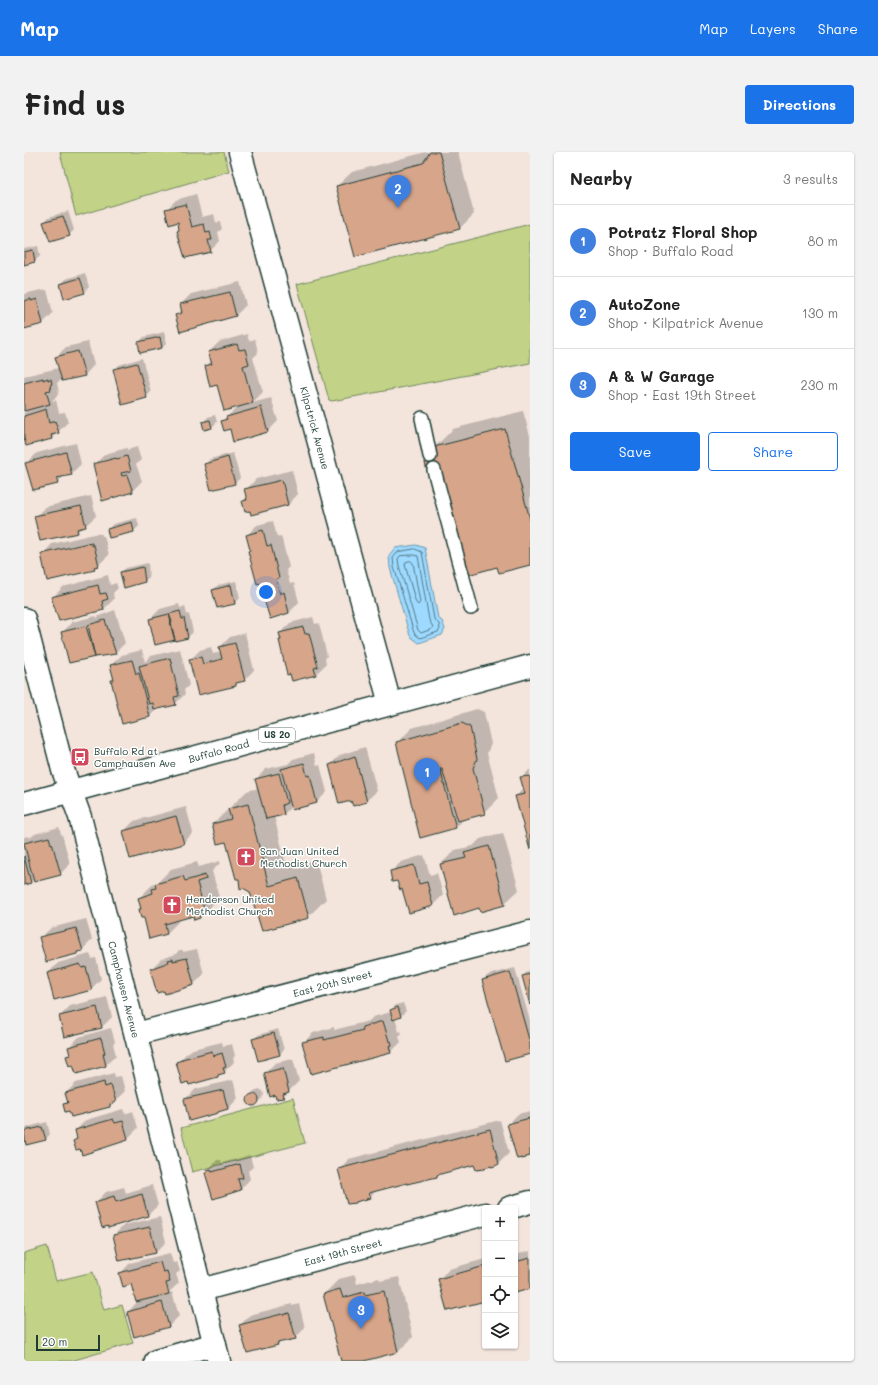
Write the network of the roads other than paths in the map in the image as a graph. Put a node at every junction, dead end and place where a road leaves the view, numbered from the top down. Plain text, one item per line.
1 (240, 152) edge
2 (422, 418) dead end
3 (430, 456) dead end
4 (434, 470) dead end
5 (471, 608) dead end
6 (24, 619) edge
7 (530, 666) edge
8 (390, 704) junction
9 (71, 790) junction
10 (24, 804) edge
11 (530, 932) edge
12 (136, 1034) junction
13 (530, 1202) edge
14 (518, 1205) edge
15 (482, 1215) edge
16 (201, 1290) junction
17 (217, 1353) edge
18 (156, 1361) edge

1 - 8 street, Kilpatrick Avenue
2 - 3 lane
4 - 5 lane
6 - 9 street, Camphausen Avenue
7 - 8 street, Buffalo Road / US 20
8 - 9 street, Buffalo Road / US 20
9 - 10 street, Buffalo Road / US 20
9 - 12 street, Camphausen Avenue
11 - 12 street, East 20th Street
12 - 16 street, Camphausen Avenue
13 - 14 street
15 - 16 street, East 19th Street
16 - 17 street, Camphausen Avenue
17 - 18 street

